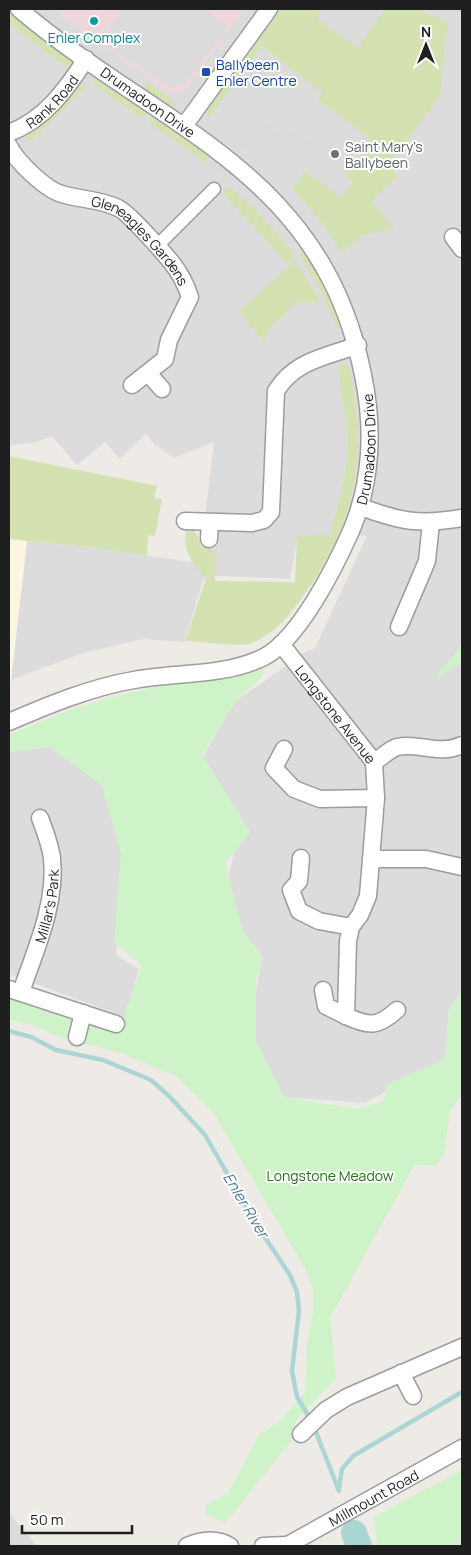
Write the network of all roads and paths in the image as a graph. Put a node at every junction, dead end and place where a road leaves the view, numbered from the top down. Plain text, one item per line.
1 (19, 9) edge
2 (269, 9) edge
3 (86, 59) junction
4 (184, 126) junction
5 (9, 133) edge
6 (9, 146) edge
7 (214, 190) dead end
8 (158, 249) junction
9 (358, 345) junction
10 (148, 373) junction
11 (132, 385) dead end
12 (162, 389) dead end
13 (361, 508) junction
14 (462, 518) edge
15 (185, 521) dead end
16 (210, 522) junction
17 (430, 523) junction
18 (209, 539) dead end
19 (399, 627) dead end
20 (282, 644) junction
21 (9, 722) edge
22 (462, 745) edge
23 (284, 749) dead end
24 (374, 762) junction
25 (376, 798) junction
26 (40, 818) dead end
27 (301, 858) dead end
28 (371, 859) junction
29 (462, 867) edge
30 (351, 927) junction
31 (15, 990) edge
32 (323, 990) dead end
33 (397, 1010) dead end
34 (83, 1013) junction
35 (346, 1016) junction
36 (116, 1024) dead end
37 (77, 1037) dead end
38 (462, 1347) edge
39 (401, 1374) junction
40 (412, 1396) dead end
41 (301, 1434) dead end
42 (462, 1448) edge
43 (188, 1546) edge
44 (230, 1546) edge
45 (263, 1546) edge
46 (286, 1546) edge

1 - 3 street, Drumadoon Drive
2 - 4 street
3 - 4 street, Drumadoon Drive
3 - 5 street, Rank Road
4 - 9 street, Drumadoon Drive
6 - 8 street, Gleneagles Gardens
7 - 8 street
8 - 10 street, Gleneagles Gardens
9 - 13 street, Drumadoon Drive
9 - 16 street
10 - 11 street, Gleneagles Gardens
10 - 12 street
13 - 17 street
13 - 20 street, Drumadoon Drive
14 - 17 street
15 - 16 street
16 - 18 street
17 - 19 street
20 - 21 street, Drumadoon Drive
20 - 24 street, Longstone Avenue
22 - 24 street
23 - 25 street
24 - 25 street, Longstone Avenue
25 - 28 street, Longstone Avenue
26 - 31 street, Millar's Park
27 - 30 street
28 - 29 street
28 - 30 street, Longstone Avenue
30 - 35 street, Longstone Avenue
31 - 34 street
32 - 35 street
33 - 35 street
34 - 36 street
34 - 37 street
38 - 39 street
39 - 40 street
39 - 41 street
42 - 46 street, Millmount Road
43 - 44 street
45 - 46 street

